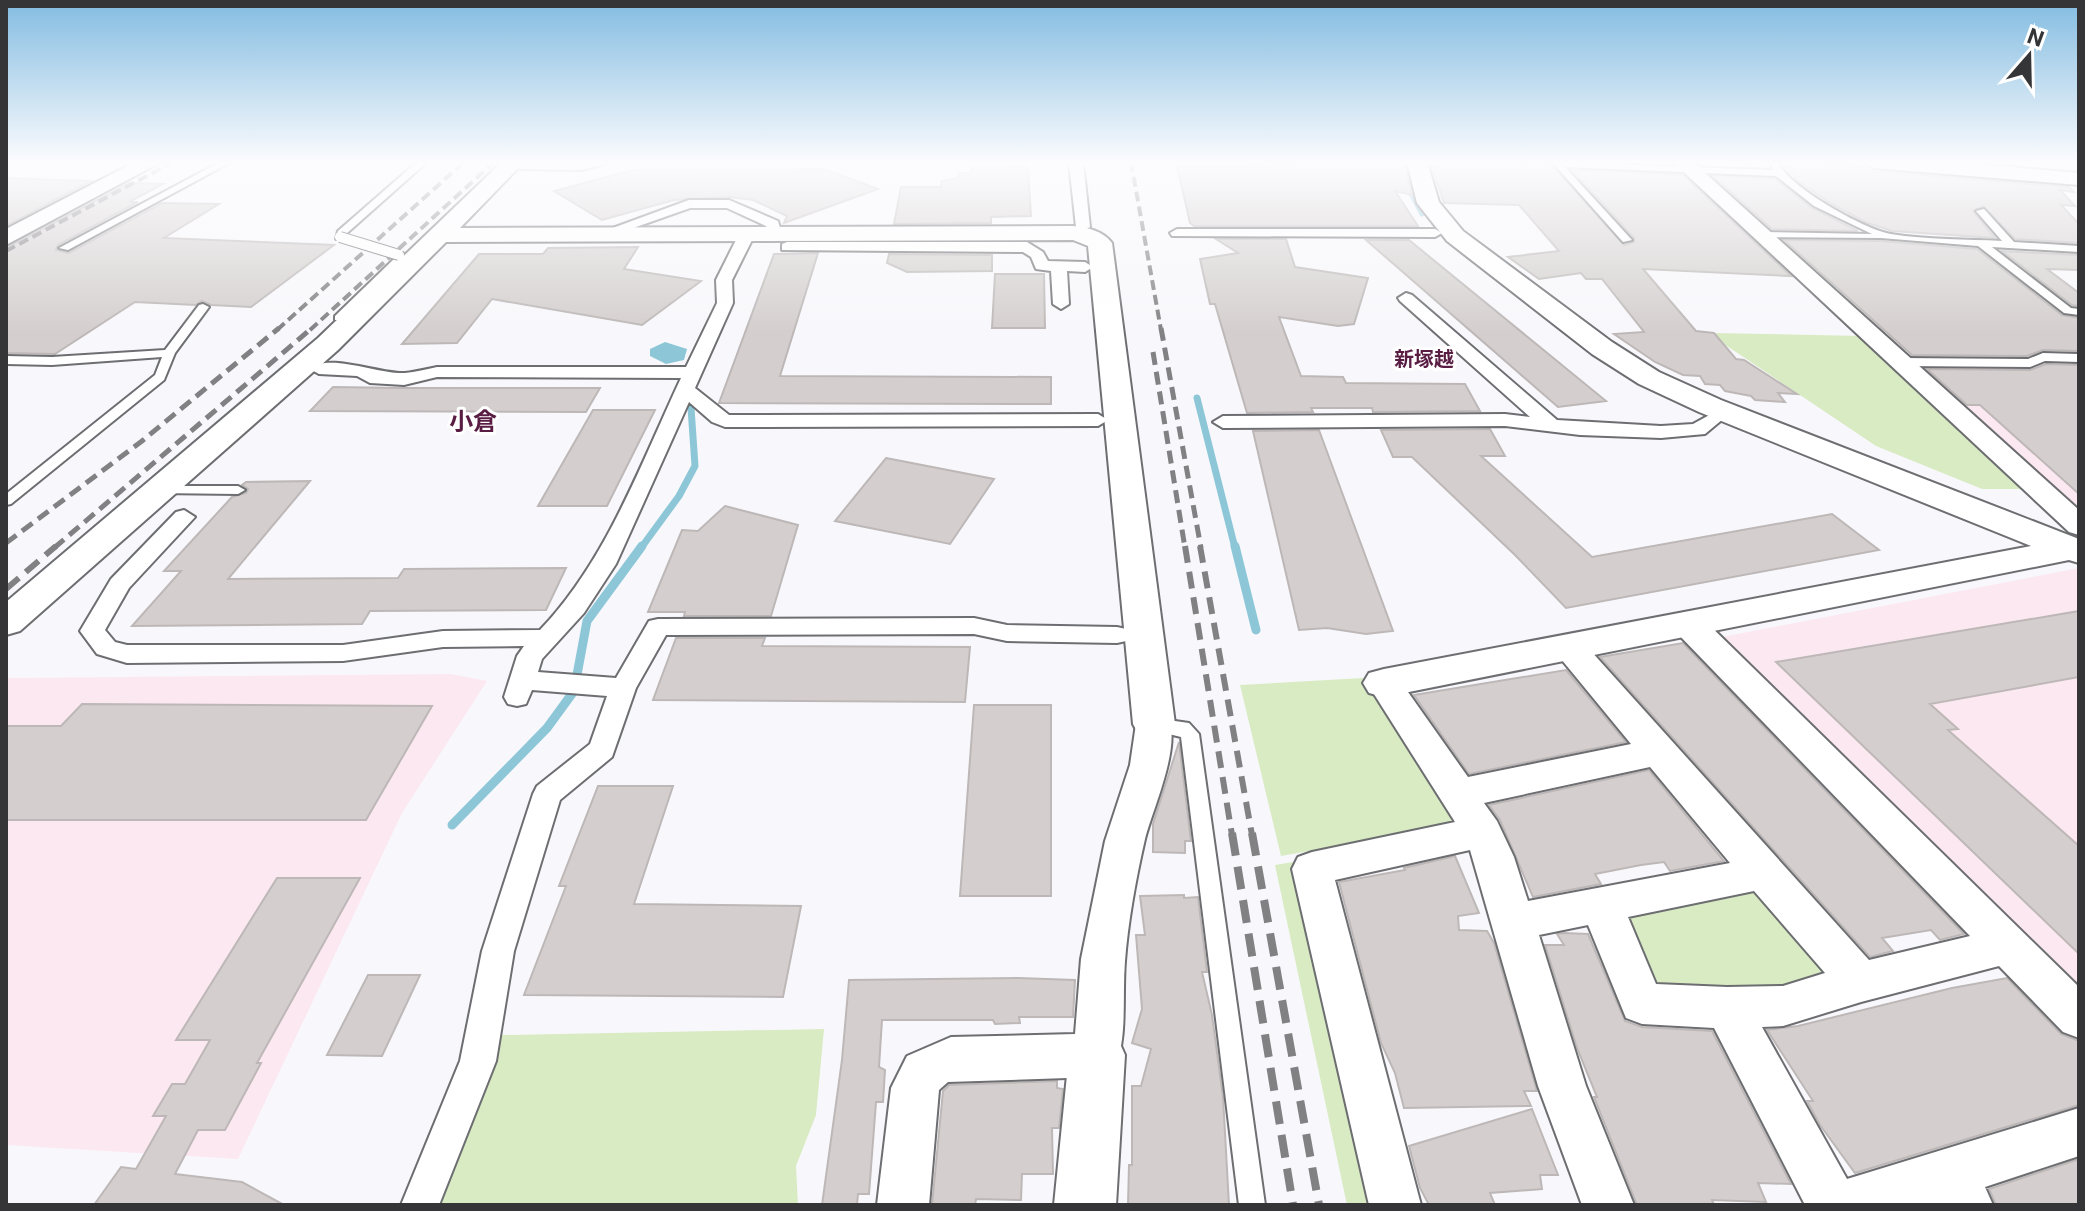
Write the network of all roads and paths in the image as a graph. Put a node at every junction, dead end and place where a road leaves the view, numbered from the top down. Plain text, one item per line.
1 (43, 219) edge
2 (120, 219) edge
3 (358, 219) edge
4 (460, 219) edge
5 (647, 219) edge
6 (761, 219) edge
7 (1082, 219) edge
8 (1441, 219) edge
9 (1609, 219) edge
10 (1743, 219) edge
11 (1847, 219) edge
12 (1988, 219) edge
13 (1083, 227) dead end
14 (773, 228) dead end
15 (617, 229) dead end
16 (1177, 233) dead end
17 (1435, 233) dead end
18 (443, 235) junction
19 (1761, 235) junction
20 (1886, 237) junction
21 (6, 238) edge
22 (744, 240) dead end
23 (1627, 240) dead end
24 (1982, 244) junction
25 (2010, 244) junction
26 (787, 247) dead end
27 (64, 248) dead end
28 (2079, 249) edge
29 (1059, 266) junction
30 (1085, 267) dead end
31 (1406, 298) dead end
32 (1061, 304) dead end
33 (203, 307) dead end
34 (2079, 312) edge
35 (169, 353) junction
36 (2079, 358) edge
37 (6, 360) edge
38 (1901, 362) junction
39 (319, 369) dead end
40 (689, 381) junction
41 (1713, 419) dead end
42 (1098, 420) dead end
43 (1223, 422) dead end
44 (1552, 426) junction
45 (223, 435) junction
46 (160, 490) junction
47 (238, 490) dead end
48 (6, 501) edge
49 (184, 517) dead end
50 (2077, 542) edge
51 (6, 622) edge
52 (1689, 625) junction
53 (1117, 635) dead end
54 (545, 638) junction
55 (1569, 648) junction
56 (1384, 683) joint
57 (623, 688) junction
58 (1154, 724) junction
59 (1658, 752) junction
60 (1459, 794) junction
61 (1483, 832) junction
62 (1763, 873) junction
63 (1602, 906) junction
64 (1513, 922) junction
65 (2008, 945) junction
66 (1861, 982) junction
67 (1727, 1008) junction
68 (2079, 1017) edge
69 (1097, 1055) junction
70 (2079, 1132) edge
71 (1954, 1190) edge
72 (420, 1205) edge
73 (903, 1205) edge
74 (1085, 1205) edge
75 (1252, 1205) edge
76 (1395, 1205) edge
77 (1608, 1205) edge
78 (1833, 1205) edge
79 (1848, 1205) edge

1 - 21 street
2 - 27 lane
3 - 45 lane, bridge
4 - 18 street
5 - 15 street
6 - 14 street
7 - 13 street
8 - 50 street
9 - 23 lane
10 - 19 street
11 - 20 lane
12 - 25 lane
16 - 17 street
18 - 45 street
18 - 58 street
19 - 20 lane
19 - 38 street
20 - 24 lane
22 - 40 street
24 - 25 lane
24 - 34 lane
25 - 28 lane
26 - 29 street
29 - 30 street
29 - 32 street
31 - 44 street
33 - 35 lane
35 - 37 lane
35 - 48 lane
36 - 38 lane
38 - 50 street
39 - 40 street
40 - 42 street
40 - 54 street
41 - 44 street
43 - 44 street
45 - 46 street
46 - 47 lane
46 - 51 street
49 - 54 street
50 - 52 street
52 - 55 street
52 - 65 street
53 - 57 street
54 - 57 street
55 - 56 street
55 - 59 street
56 - 60 street
57 - 72 street
58 - 69 street
58 - 75 lane
59 - 60 street
59 - 62 street
60 - 61 street
61 - 64 street
61 - 76 street
62 - 63 street
62 - 66 street
63 - 64 street
63 - 67 street
64 - 77 street
65 - 66 street
65 - 68 street
66 - 67 street
67 - 78 street
69 - 73 street
69 - 74 street
70 - 71 street
71 - 79 street

